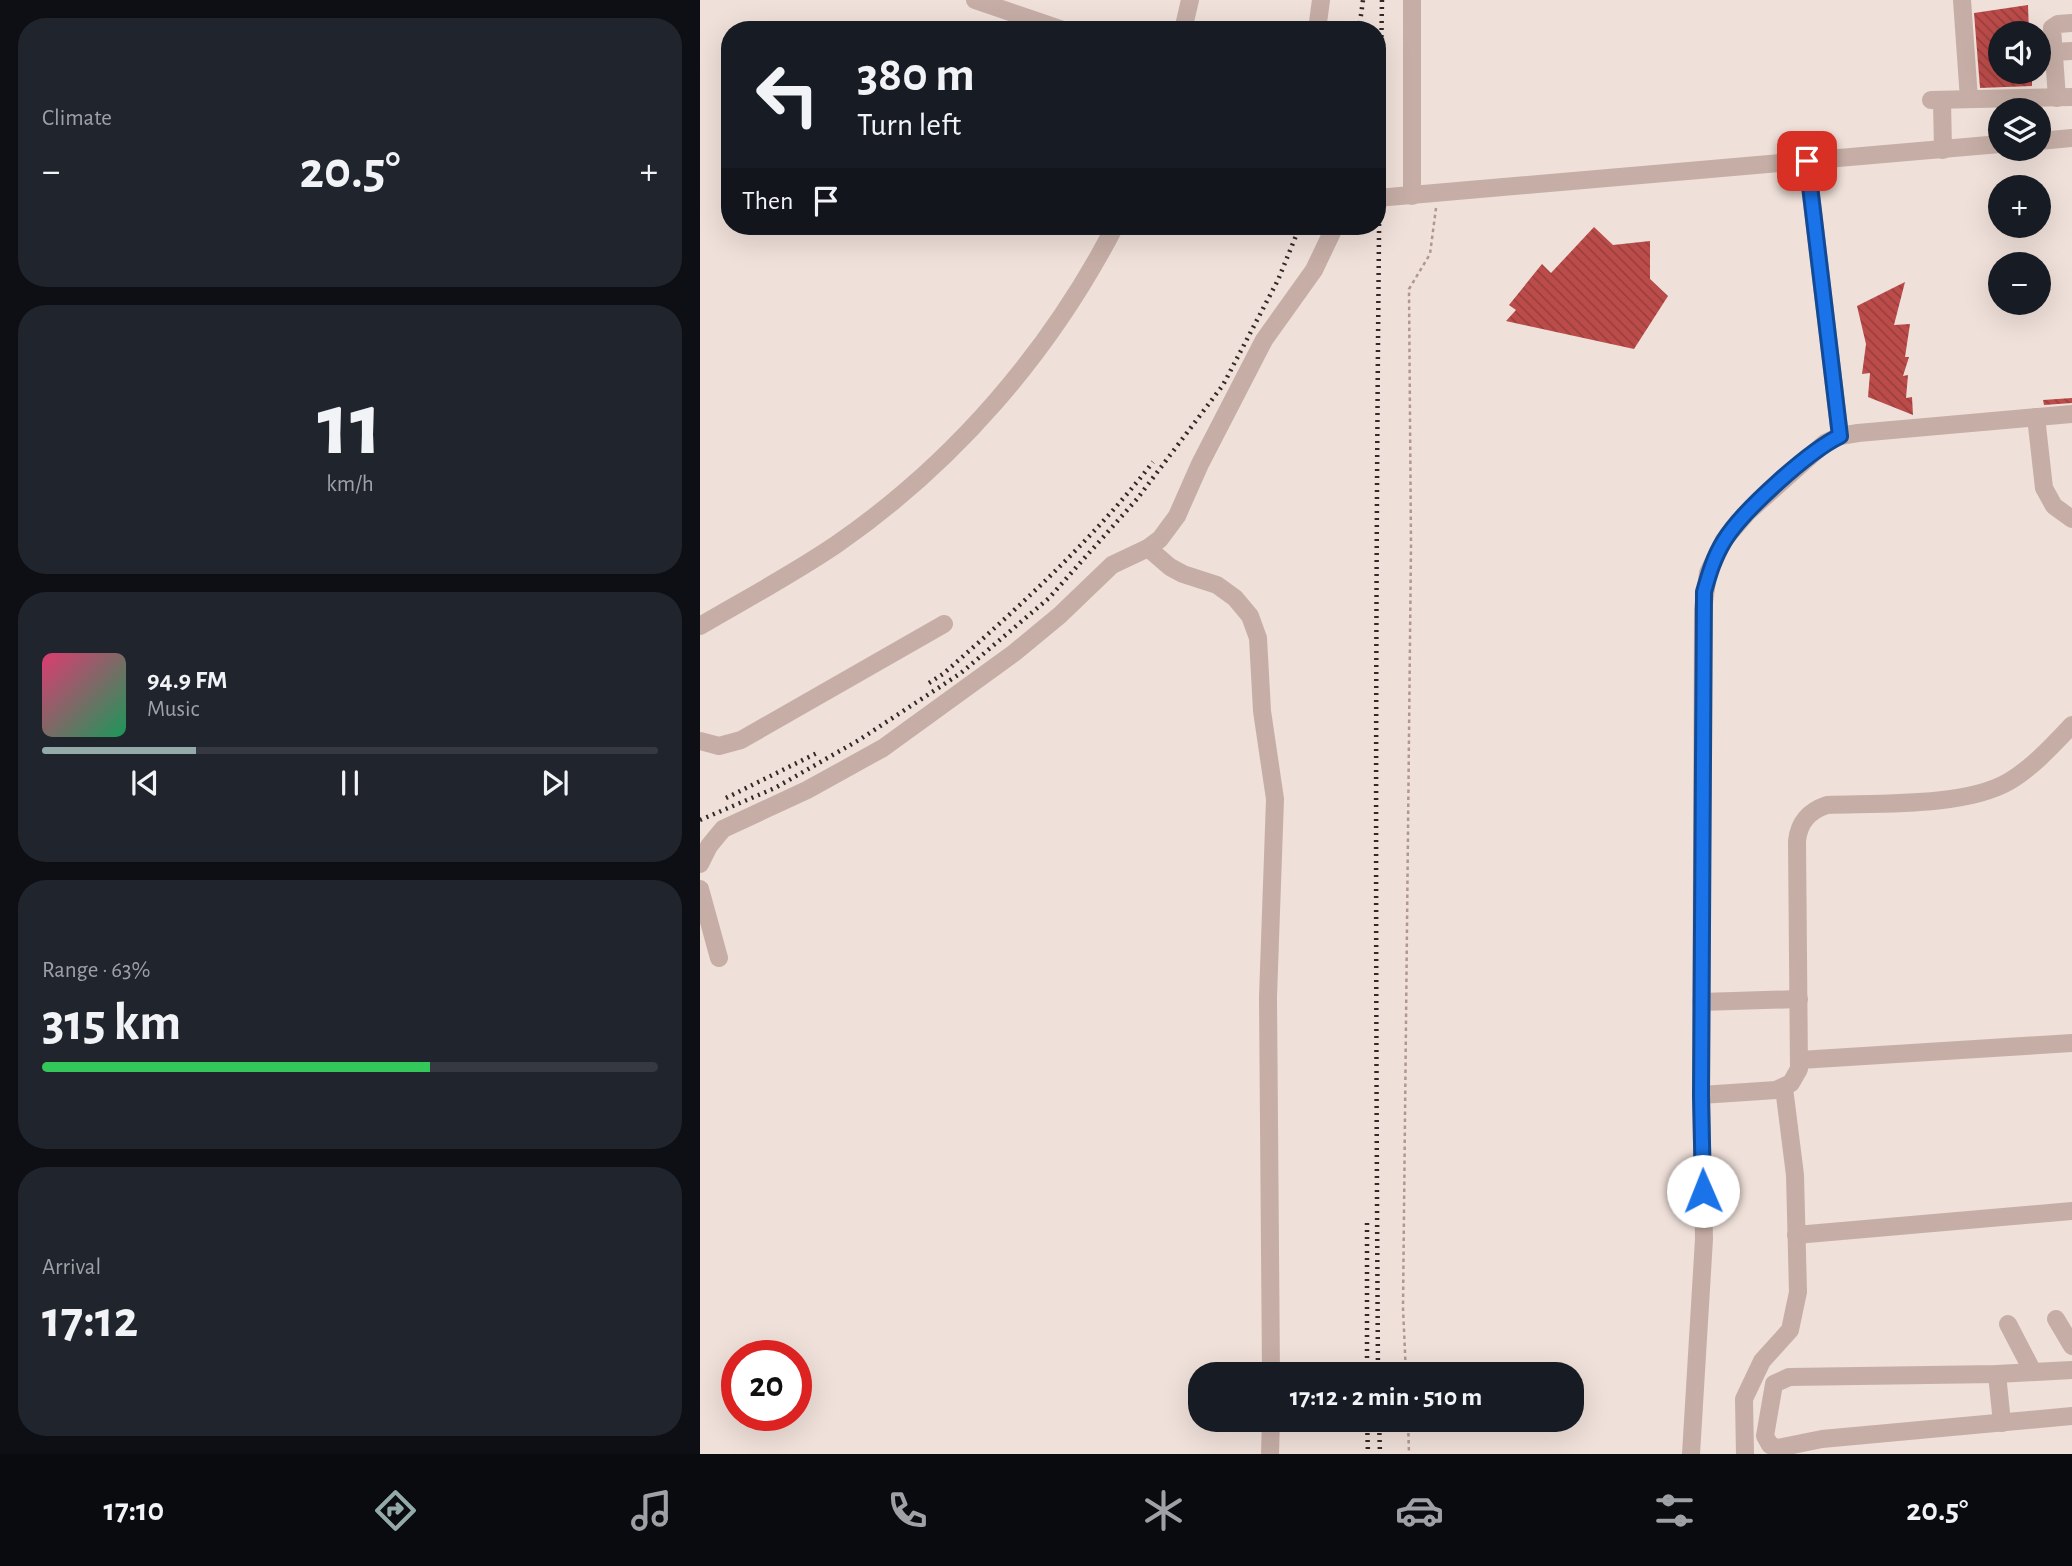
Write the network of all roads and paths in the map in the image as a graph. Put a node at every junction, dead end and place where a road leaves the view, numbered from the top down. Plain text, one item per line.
1 (975, 0) edge
2 (1190, 0) edge
3 (1321, 0) edge
4 (1412, 0) edge
5 (1962, 0) edge
6 (1037, 21) edge
7 (1185, 21) edge
8 (1318, 21) edge
9 (2072, 23) edge
10 (2072, 51) edge
11 (2053, 52) junction
12 (2064, 97) edge
13 (1969, 99) junction
14 (2072, 138) edge
15 (2051, 140) edge
16 (1988, 145) edge
17 (1943, 149) junction
18 (1807, 161) junction
19 (1437, 194) junction
20 (1412, 196) junction
21 (1386, 197) edge
22 (1110, 235) edge
23 (1331, 235) edge
24 (2072, 414) edge
25 (2036, 417) junction
26 (1840, 436) junction
27 (2072, 519) edge
28 (1148, 548) junction
29 (944, 624) dead end
30 (700, 626) edge
31 (2072, 725) edge
32 (700, 741) edge
33 (700, 864) edge
34 (700, 889) edge
35 (719, 958) dead end
36 (1799, 999) junction
37 (1701, 1002) junction
38 (2072, 1043) edge
39 (1800, 1060) junction
40 (1784, 1088) junction
41 (1701, 1095) junction
42 (2072, 1211) edge
43 (1796, 1236) junction
44 (2056, 1319) dead end
45 (2007, 1324) dead end
46 (2072, 1346) edge
47 (1271, 1362) edge
48 (1405, 1362) edge
49 (2072, 1370) edge
50 (2033, 1372) junction
51 (1997, 1374) junction
52 (2072, 1416) edge
53 (2002, 1423) junction
54 (1271, 1432) edge
55 (1408, 1432) edge
56 (1796, 1450) edge
57 (1270, 1454) edge
58 (1409, 1454) edge
59 (1691, 1454) edge
60 (1745, 1454) edge

1 - 6 street
2 - 7 street
3 - 8 street
4 - 20 street
5 - 13 street
9 - 11 street
10 - 11 street
11 - 12 street
12 - 13 street
13 - 17 street
14 - 15 street
16 - 17 street
17 - 18 street
18 - 19 street
18 - 26 street
19 - 20 street
19 - 48 path
20 - 21 street
22 - 30 street
23 - 28 street
24 - 25 street
25 - 26 street
25 - 27 street
26 - 37 street
28 - 33 street
28 - 47 street
29 - 32 street
31 - 36 street
34 - 35 street
36 - 37 street
36 - 39 street
37 - 41 street
38 - 39 street
39 - 40 street
40 - 41 street
40 - 43 street
41 - 59 street
42 - 43 street
43 - 60 street
44 - 46 street
45 - 50 street
49 - 50 street
50 - 51 street
51 - 53 street
51 - 56 street
52 - 53 street
53 - 56 street
54 - 57 street
55 - 58 path

